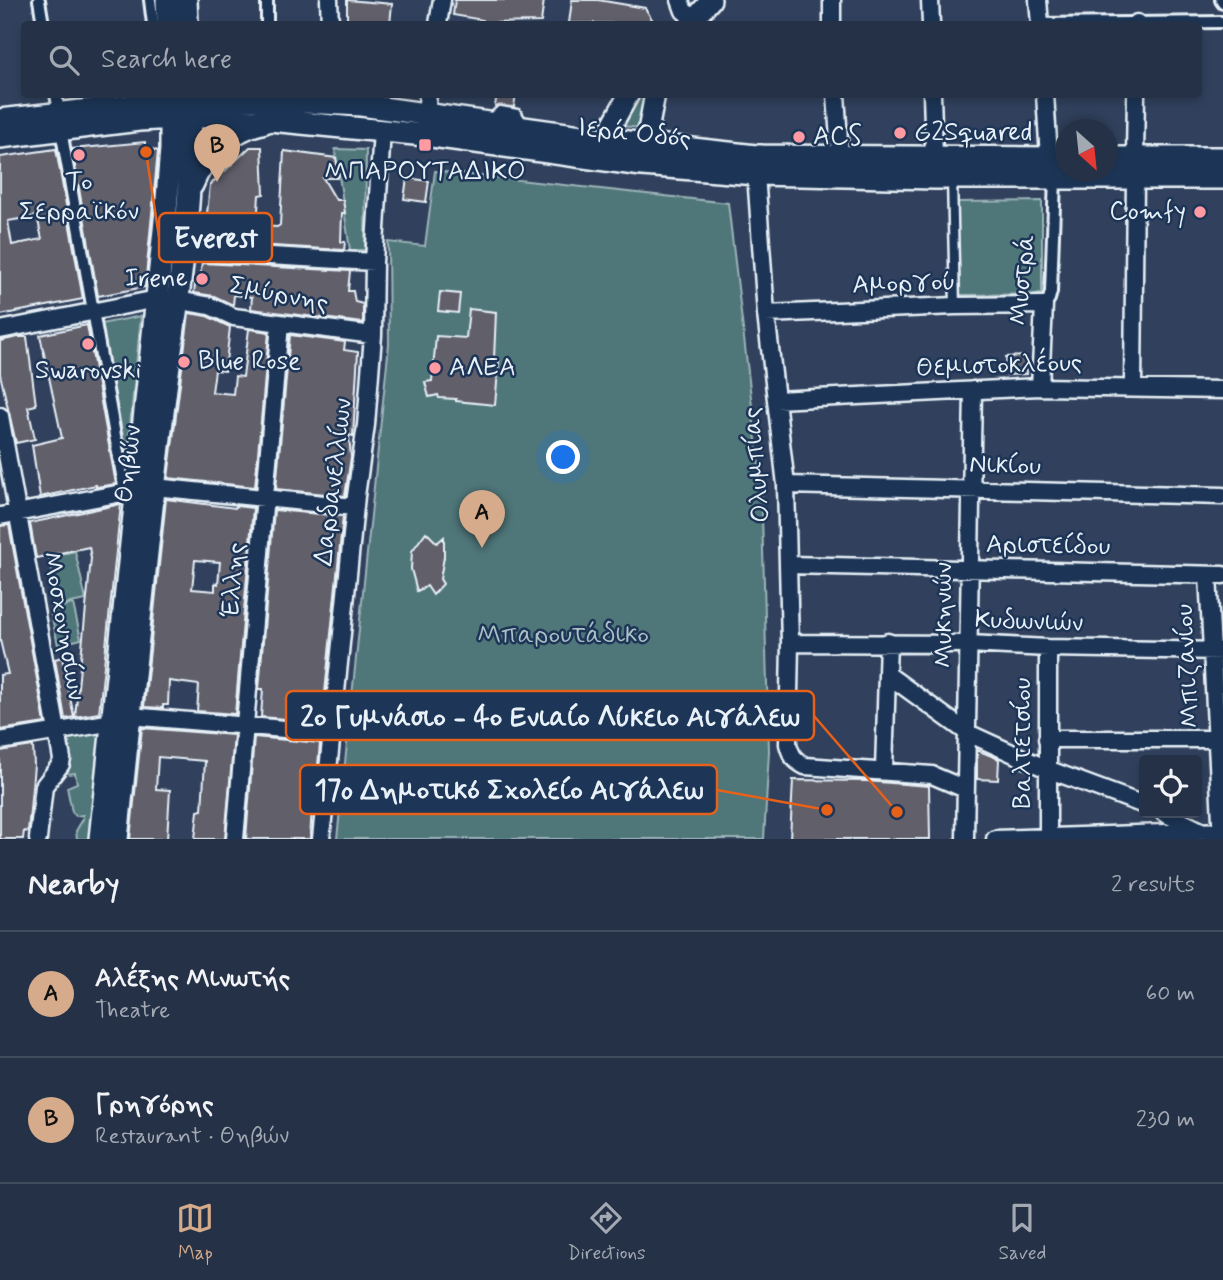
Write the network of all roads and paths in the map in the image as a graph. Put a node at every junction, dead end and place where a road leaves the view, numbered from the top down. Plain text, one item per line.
1 (38, 0) edge
2 (150, 0) edge
3 (167, 0) edge
4 (187, 0) edge
5 (267, 0) edge
6 (329, 0) edge
7 (442, 0) edge
8 (680, 0) edge
9 (711, 0) edge
10 (832, 0) edge
11 (930, 0) edge
12 (1038, 0) edge
13 (42, 21) edge
14 (165, 21) edge
15 (167, 21) edge
16 (170, 21) edge
17 (267, 21) edge
18 (330, 21) edge
19 (438, 21) edge
20 (691, 21) edge
21 (693, 21) edge
22 (832, 21) edge
23 (931, 21) edge
24 (1039, 21) edge
25 (1202, 22) edge
26 (1223, 22) edge
27 (254, 98) edge
28 (332, 98) edge
29 (627, 98) edge
30 (654, 98) edge
31 (836, 98) edge
32 (932, 98) edge
33 (1046, 98) edge
34 (1136, 98) edge
35 (98, 102) edge
36 (180, 104) edge
37 (427, 104) edge
38 (59, 112) edge
39 (0, 120) edge
40 (271, 121) junction
41 (382, 130) junction
42 (0, 137) edge
43 (609, 150) junction
44 (1055, 153) edge
45 (643, 155) junction
46 (840, 156) junction
47 (934, 156) junction
48 (1223, 158) edge
49 (1118, 162) edge
50 (1055, 165) edge
51 (1055, 165) edge
52 (1118, 167) edge
53 (1135, 168) junction
54 (756, 174) junction
55 (952, 178) junction
56 (1223, 178) edge
57 (1056, 182) edge
58 (186, 214) junction
59 (183, 251) junction
60 (374, 262) junction
61 (167, 299) junction
62 (1044, 305) junction
63 (955, 306) junction
64 (93, 310) junction
65 (766, 314) junction
66 (280, 324) junction
67 (0, 330) edge
68 (373, 335) junction
69 (1040, 387) junction
70 (1133, 387) junction
71 (973, 390) junction
72 (1223, 390) edge
73 (776, 400) junction
74 (0, 416) edge
75 (786, 485) junction
76 (970, 489) junction
77 (139, 490) junction
78 (1223, 496) edge
79 (265, 498) junction
80 (354, 507) junction
81 (18, 512) junction
82 (0, 516) edge
83 (788, 565) junction
84 (968, 569) junction
85 (1216, 575) edge
86 (888, 642) junction
87 (790, 643) junction
88 (969, 644) junction
89 (1048, 648) junction
90 (1217, 651) edge
91 (888, 675) junction
92 (122, 719) junction
93 (246, 725) junction
94 (57, 732) junction
95 (331, 733) junction
96 (968, 733) junction
97 (1047, 739) junction
98 (1220, 739) edge
99 (0, 741) edge
100 (1047, 769) junction
101 (884, 770) junction
102 (965, 789) junction
103 (1139, 804) edge
104 (1174, 818) edge
105 (1203, 832) junction
106 (1223, 834) edge
107 (1120, 837) edge
108 (38, 839) edge
109 (100, 839) edge
110 (117, 839) edge
111 (235, 839) edge
112 (321, 839) edge
113 (965, 839) edge
114 (995, 839) edge
115 (1048, 839) edge

1 - 13 street
2 - 14 street
3 - 15 main road
4 - 16 main road
5 - 17 street
6 - 18 street
7 - 19 street
8 - 20 street
9 - 21 street
10 - 22 street
11 - 23 street
12 - 24 street
25 - 26 street
27 - 36 main road, Ιερά Οδός
28 - 37 main road, Ιερά Οδός
29 - 43 street
30 - 45 street
31 - 46 street
32 - 47 street
33 - 44 street
34 - 53 street
35 - 36 main road, Ιερά Οδός
35 - 38 main road, Ιερά Οδός
36 - 38 main road, Ιερά Οδός
36 - 40 main road, Ιερά Οδός
36 - 58 main road, Θηβών
36 - 61 main road, Θηβών
37 - 43 main road, Ιερά Οδός
38 - 39 main road, Ιερά Οδός
38 - 42 main road, Ιερά Οδός
38 - 64 street
40 - 41 main road, Ιερά Οδός
40 - 58 main road
41 - 43 main road, Ιερά Οδός
41 - 60 street, Δαρδανελλίων
43 - 45 main road, Ιερά Οδός
45 - 46 main road, Ιερά Οδός
45 - 54 main road, Ιερά Οδός
46 - 47 main road, Ιερά Οδός
47 - 50 main road, Ιερά Οδός
48 - 53 main road, Ιερά Οδός
49 - 53 main road, Ιερά Οδός
51 - 55 main road, Ιερά Οδός
52 - 53 main road, Ιερά Οδός
53 - 56 main road, Ιερά Οδός
53 - 70 street
54 - 55 main road, Ιερά Οδός
54 - 65 street, Ολυμπίας
55 - 63 lane
57 - 62 street, Μυστρά
58 - 59 main road, Θηβών
59 - 60 street
59 - 61 main road, Θηβών
60 - 68 street, Δαρδανελλίων
61 - 64 street, Σμύρνης
61 - 66 street, Σμύρνης
61 - 77 main road, Θηβών
62 - 63 street, Αμοργού
62 - 69 street, Μυστρά
63 - 65 street, Αμοργού
64 - 67 street, Σμύρνης
64 - 77 street
65 - 73 street, Ολυμπίας
66 - 68 street, Σμύρνης
66 - 79 street, Έλλης
68 - 80 street, Δαρδανελλίων
69 - 70 street, Θεμιστοκλέους
69 - 71 street, Θεμιστοκλέους
70 - 72 street, Θεμιστοκλέους
71 - 73 street, Θεμιστοκλέους
71 - 76 street, Μυκηνών
73 - 75 street, Ολυμπίας
74 - 81 street, Μοσχονησίων
75 - 76 street, Νικίου
75 - 83 street, Ολυμπίας
76 - 78 street, Νικίου
76 - 84 street, Μυκηνών
77 - 79 street
77 - 81 street
77 - 92 main road, Θηβών
79 - 80 street
79 - 93 street, Έλλης
80 - 95 street, Δαρδανελλίων
81 - 82 street
81 - 94 street, Μοσχονησίων
83 - 84 street, Αριστείδου
83 - 87 street, Ολυμπίας
84 - 85 street, Αριστείδου
84 - 88 street, Μυκηνών
85 - 90 street, Μπιζανίου
86 - 87 street, Κυδωνιών
86 - 88 street, Κυδωνιών
86 - 91 street
87 - 101 street, Ολυμπίας
88 - 89 street, Κυδωνιών
88 - 96 street, Μυκηνών
89 - 90 street, Κυδωνιών
89 - 97 street, Βαλτετσίου
90 - 98 street, Μπιζανίου
91 - 96 street
91 - 101 street
92 - 93 street
92 - 94 street
92 - 109 main road, Θηβών
92 - 110 main road, Θηβών
93 - 95 street
93 - 111 street, Έλλης
94 - 99 street
94 - 108 street, Μοσχονησίων
95 - 112 street, Δαρδανελλίων
96 - 100 street
96 - 102 street, Μυκηνών
97 - 98 street
97 - 100 street, Βαλτετσίου
98 - 106 street, Μπιζανίου
100 - 103 street
100 - 115 street, Βαλτετσίου
101 - 102 street
102 - 113 street, Μυκηνών
104 - 105 street
105 - 106 street
105 - 107 street
107 - 115 street
114 - 115 street

